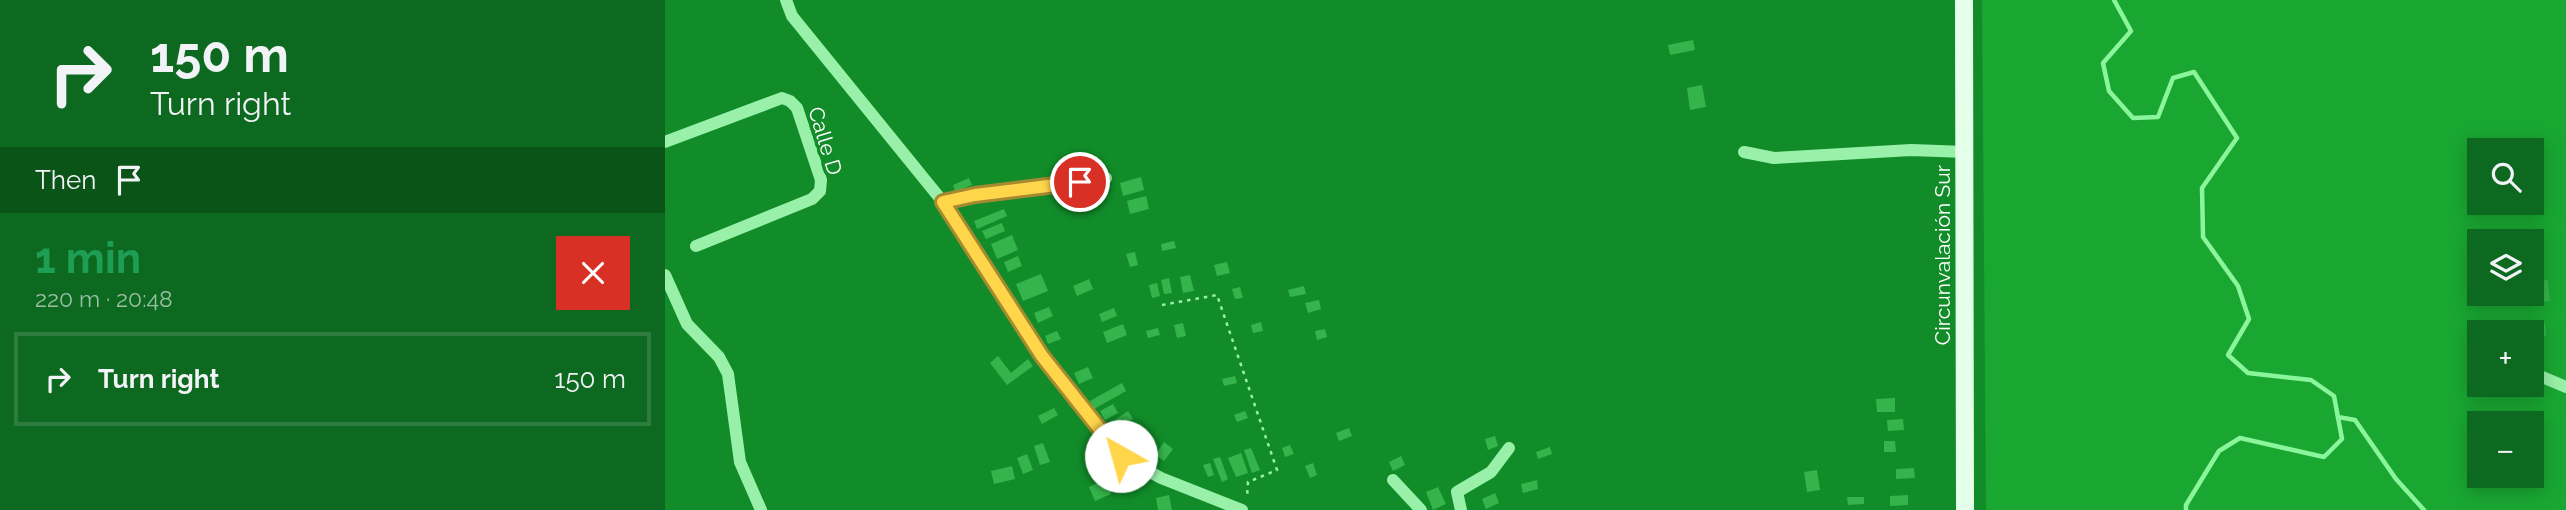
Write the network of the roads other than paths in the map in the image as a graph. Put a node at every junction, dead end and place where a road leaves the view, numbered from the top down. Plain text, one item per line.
1 (786, 0) edge
2 (1964, 0) edge
3 (665, 142) edge
4 (1745, 152) dead end
5 (1966, 152) junction
6 (1106, 178) dead end
7 (943, 202) junction
8 (696, 246) dead end
9 (665, 275) edge
10 (2544, 378) edge
11 (2566, 387) edge
12 (1509, 448) dead end
13 (1393, 480) dead end
14 (1245, 505) edge
15 (761, 510) edge
16 (1421, 510) edge
17 (1461, 510) edge
18 (1965, 510) edge

1 - 7 street
2 - 5 main road, Circunvalación Sur
3 - 8 street, Calle D
4 - 5 street
5 - 18 main road, Circunvalación Sur
6 - 7 street
7 - 14 street
9 - 15 street
10 - 11 street
12 - 17 street
13 - 16 street

